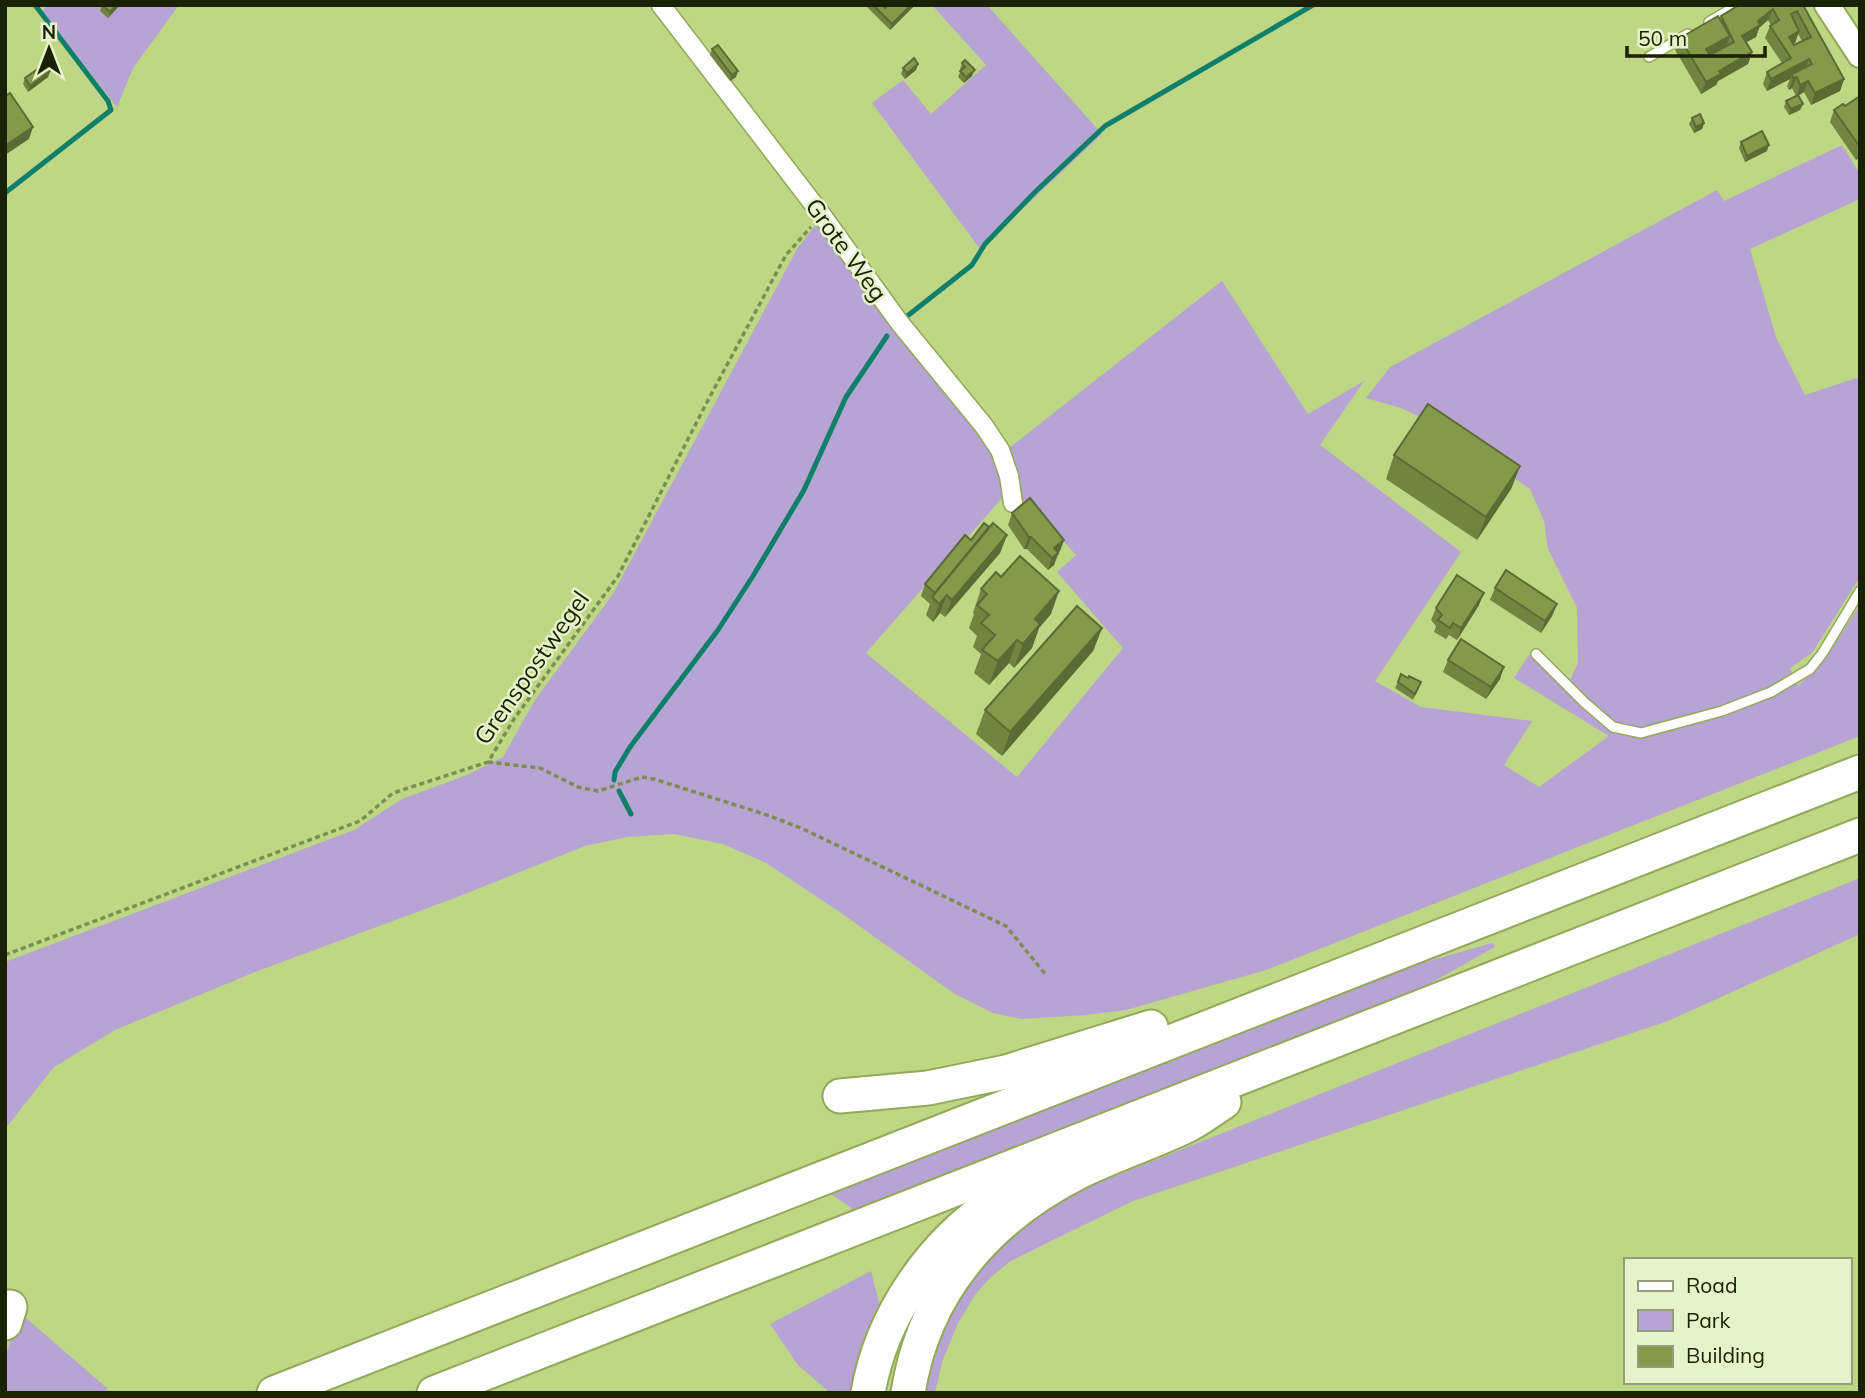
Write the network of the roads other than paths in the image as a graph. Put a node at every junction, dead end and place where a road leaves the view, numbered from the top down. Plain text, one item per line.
1 (661, 5) edge
2 (1738, 5) edge
3 (1827, 5) edge
4 (1705, 25) edge
5 (1694, 31) edge
6 (1860, 55) edge
7 (1649, 57) dead end
8 (1013, 503) dead end
9 (1860, 591) edge
10 (1536, 654) dead end
11 (1860, 772) edge
12 (1860, 835) edge
13 (1283, 997) junction
14 (1250, 1075) junction
15 (840, 1096) dead end
16 (1224, 1102) junction
17 (274, 1393) edge
18 (435, 1393) edge
19 (868, 1393) edge
20 (908, 1393) edge

1 - 8 street, Grote Weg
2 - 4 lane
3 - 6 main road
5 - 7 lane
9 - 10 lane
11 - 13 highway
12 - 14 highway
13 - 15 highway
13 - 17 highway
14 - 16 highway
14 - 18 highway
16 - 19 highway
16 - 20 highway

